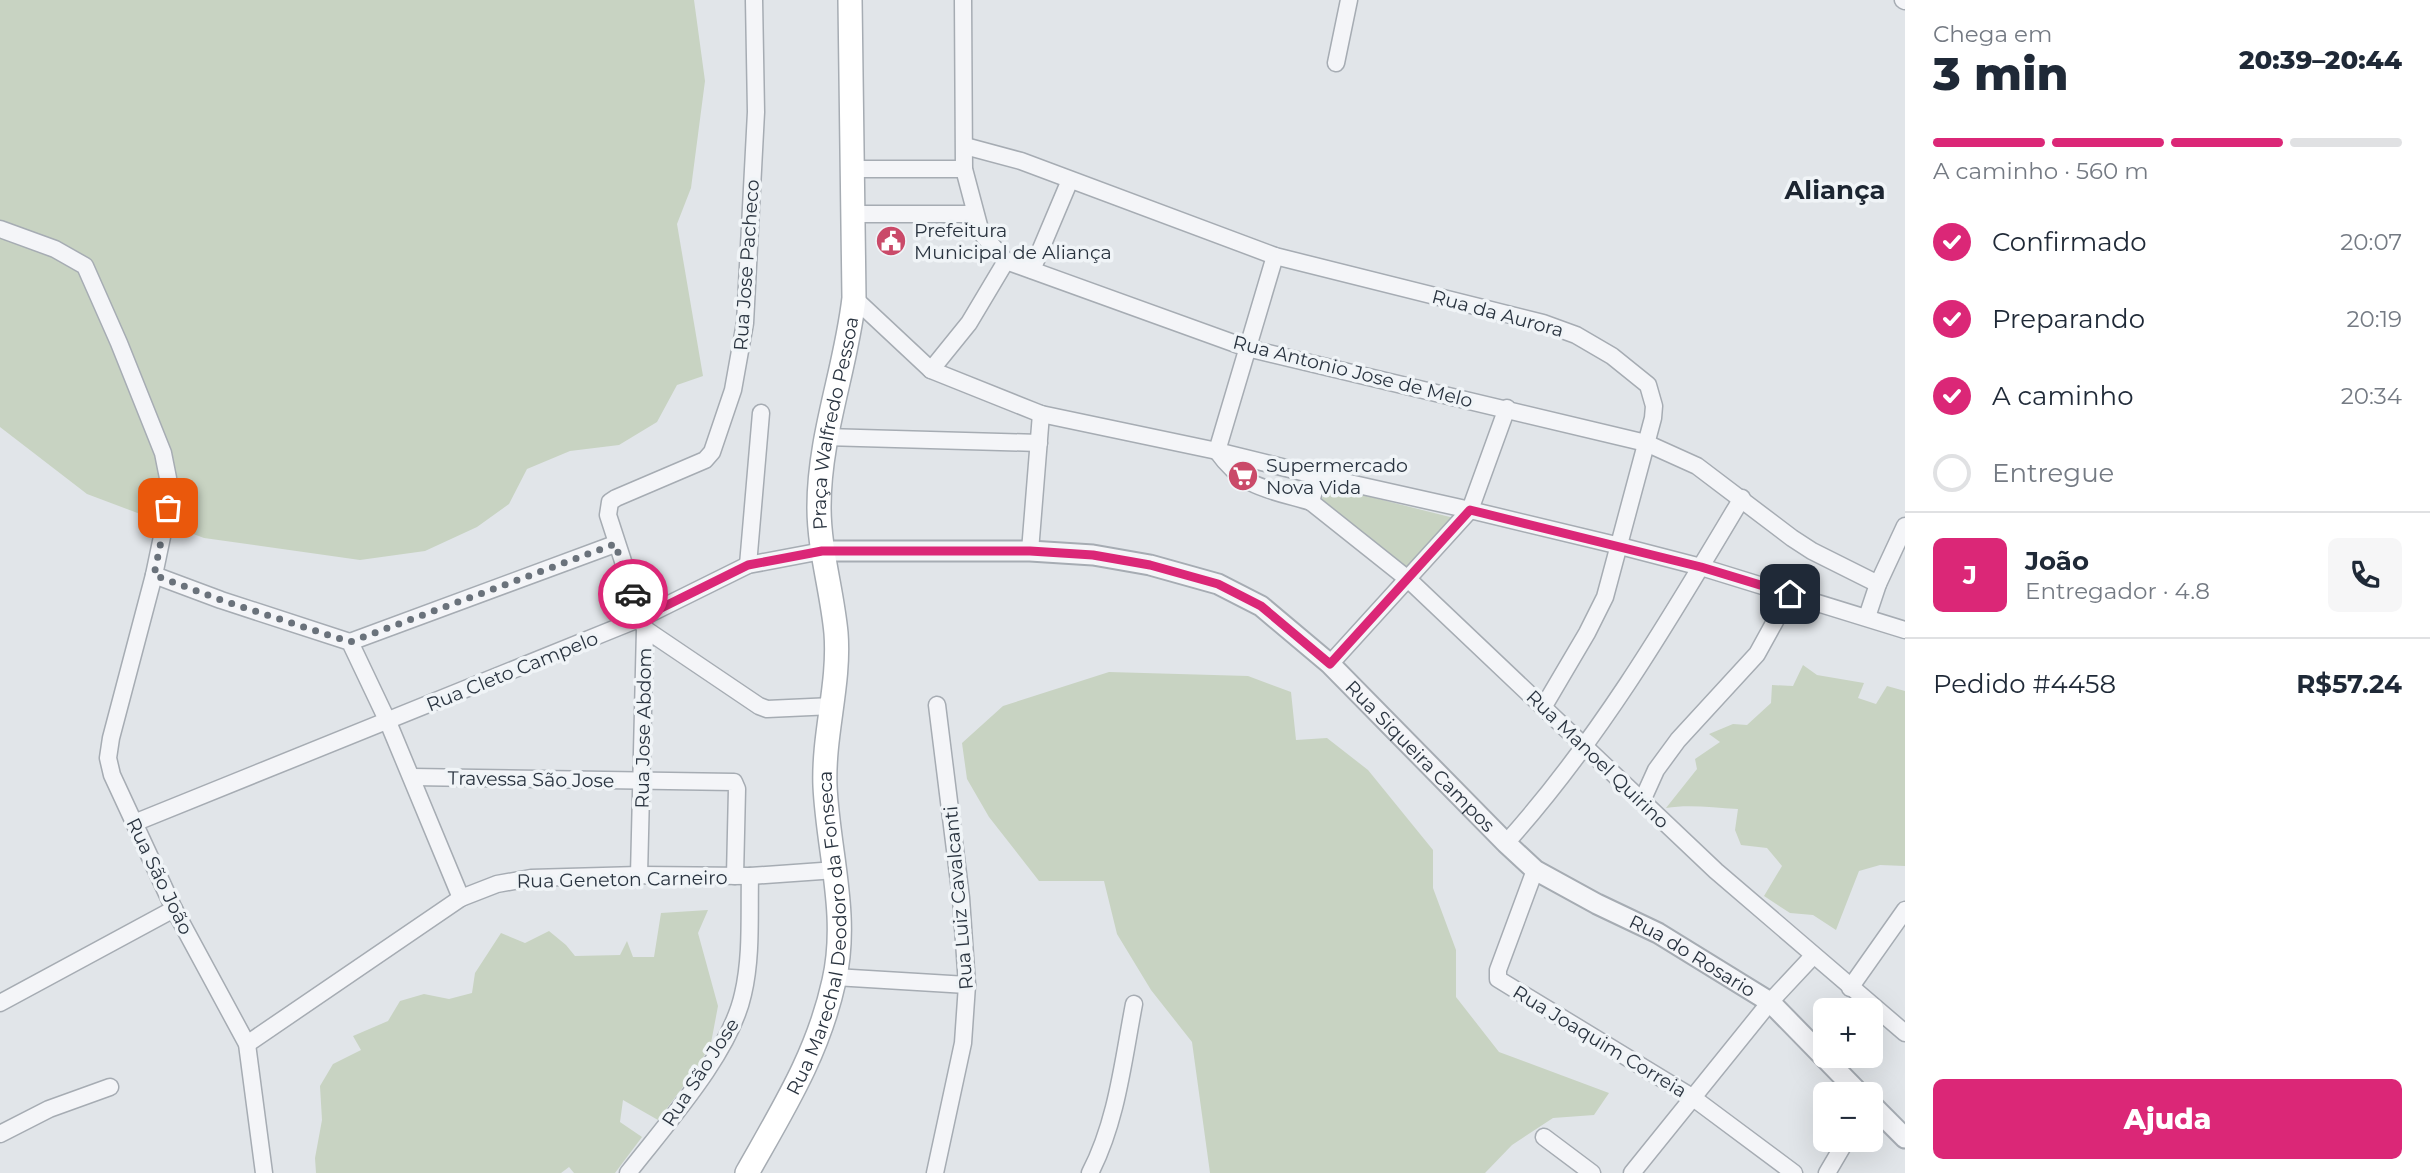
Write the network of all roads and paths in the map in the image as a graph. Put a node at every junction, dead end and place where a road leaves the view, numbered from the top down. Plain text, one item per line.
1 (754, 0) edge
2 (850, 0) edge
3 (963, 0) edge
4 (1349, 0) edge
5 (1336, 63) dead end
6 (965, 146) junction
7 (852, 169) junction
8 (964, 169) junction
9 (1070, 180) junction
10 (852, 214) junction
11 (974, 214) junction
12 (0, 229) edge
13 (1275, 256) junction
14 (1006, 261) junction
15 (1032, 270) junction
16 (854, 298) junction
17 (1247, 348) junction
18 (931, 370) junction
19 (1507, 408) junction
20 (761, 413) dead end
21 (1041, 414) junction
22 (825, 437) junction
23 (1039, 443) junction
24 (1646, 443) junction
25 (1217, 451) junction
26 (1318, 477) junction
27 (1742, 498) junction
28 (1311, 502) junction
29 (1470, 510) junction
30 (1905, 526) edge
31 (615, 544) junction
32 (1620, 546) junction
33 (822, 551) junction
34 (1030, 551) junction
35 (748, 565) junction
36 (1701, 567) junction
37 (154, 575) junction
38 (1409, 580) junction
39 (1878, 584) junction
40 (1790, 594) junction
41 (1867, 617) junction
42 (643, 624) junction
43 (1905, 630) edge
44 (350, 642) junction
45 (1330, 664) junction
46 (836, 679) joint
47 (937, 705) dead end
48 (833, 706) junction
49 (1544, 706) junction
50 (388, 722) junction
51 (1586, 746) junction
52 (412, 777) junction
53 (641, 781) junction
54 (734, 782) joint
55 (1642, 801) junction
56 (134, 824) junction
57 (1506, 843) junction
58 (836, 870) junction
59 (1535, 870) junction
60 (639, 875) junction
61 (743, 876) junction
62 (461, 898) junction
63 (174, 909) junction
64 (1905, 910) edge
65 (1813, 956) junction
66 (835, 977) junction
67 (967, 985) junction
68 (1850, 988) junction
69 (1770, 1002) junction
70 (0, 1003) edge
71 (1135, 1004) dead end
72 (1905, 1033) edge
73 (247, 1044) junction
74 (1848, 1082) edge
75 (110, 1087) dead end
76 (1692, 1097) junction
77 (1883, 1116) edge
78 (0, 1134) edge
79 (1544, 1137) dead end
80 (1905, 1138) edge
81 (1840, 1152) edge
82 (941, 1171) edge
83 (264, 1173) edge
84 (628, 1173) edge
85 (747, 1173) edge
86 (1090, 1173) edge
87 (1592, 1173) edge
88 (1632, 1173) edge
89 (1794, 1173) edge
90 (1828, 1173) edge

1 - 31 street, Rua Jose Pacheco
2 - 7 main road, Praça Walfredo Pessoa
3 - 6 street, Rua Antonio Jose de Melo
4 - 5 street
6 - 8 street, Rua Antonio Jose de Melo
6 - 9 street, Rua da Aurora
7 - 8 street
7 - 10 main road, Praça Walfredo Pessoa
8 - 11 street, Rua Antonio Jose de Melo
9 - 13 street, Rua da Aurora
9 - 15 street
10 - 11 street
10 - 16 main road, Praça Walfredo Pessoa
11 - 14 street, Rua Antonio Jose de Melo
12 - 37 street, Rua São João
13 - 17 street
13 - 24 street, Rua da Aurora
14 - 15 street, Rua Antonio Jose de Melo
14 - 18 street
15 - 17 street, Rua Antonio Jose de Melo
16 - 18 street
16 - 22 main road, Praça Walfredo Pessoa
17 - 19 street, Rua Antonio Jose de Melo
17 - 25 street
18 - 21 street
19 - 24 street, Rua Antonio Jose de Melo
19 - 29 street
20 - 35 street
21 - 23 street
21 - 25 street
22 - 23 street
22 - 33 main road, Praça Walfredo Pessoa
23 - 34 street
24 - 27 street
24 - 32 street, Rua da Aurora
25 - 26 street
25 - 28 street
26 - 28 street
26 - 29 street
27 - 36 street
27 - 39 street
28 - 38 street, Rua Manoel Quirino
29 - 32 street
29 - 38 street
30 - 39 street
31 - 42 street, Rua Jose Abdom
31 - 44 street
32 - 36 street
32 - 49 street, Rua da Aurora
33 - 34 street, Rua Siqueira Campos
33 - 35 street, Rua Cleto Campelo
33 - 46 main road, Praça Walfredo Pessoa
34 - 45 street, Rua Siqueira Campos
35 - 42 street, Rua Cleto Campelo
36 - 40 street
36 - 51 street
37 - 44 street
37 - 56 street, Rua São João
38 - 45 street
38 - 49 street, Rua Manoel Quirino
39 - 41 street
40 - 41 street
40 - 55 street
41 - 43 street
42 - 48 street
42 - 50 street, Rua Cleto Campelo
42 - 53 street, Rua Jose Abdom
44 - 50 street
45 - 57 street, Rua Siqueira Campos
46 - 48 main road, Rua Marechal Deodoro da Fonseca
47 - 67 street, Rua Luiz Cavalcanti
48 - 58 main road, Rua Marechal Deodoro da Fonseca
49 - 51 street, Rua Manoel Quirino
50 - 52 street
50 - 56 street, Rua Cleto Campelo
51 - 55 street, Rua Manoel Quirino
51 - 57 street
52 - 53 street, Travessa São Jose
52 - 62 street
53 - 54 street, Travessa São Jose
53 - 60 street, Rua Jose Abdom
54 - 61 street, Rua São Jose
55 - 65 street, Rua Manoel Quirino
56 - 63 street, Rua São João
57 - 59 street, Rua do Rosario
58 - 61 street, Rua Geneton Carneiro
58 - 66 main road, Rua Marechal Deodoro da Fonseca
59 - 69 street, Rua do Rosario
59 - 76 street, Rua Joaquim Correia
60 - 61 street, Rua Geneton Carneiro
60 - 62 street, Rua Geneton Carneiro
61 - 84 street, Rua São Jose
62 - 73 street, Rua Geneton Carneiro
63 - 70 street
63 - 73 street, Rua São João
64 - 68 street
65 - 68 street, Rua Manoel Quirino
65 - 69 street
66 - 67 street
66 - 85 main road, Rua Marechal Deodoro da Fonseca
67 - 82 street, Rua Luiz Cavalcanti
68 - 72 street, Rua Manoel Quirino
69 - 74 street, Rua do Rosario
69 - 76 street
71 - 86 street
73 - 83 street, Rua São João
75 - 78 street
76 - 88 street
76 - 89 street, Rua Joaquim Correia
77 - 80 street
79 - 87 street
81 - 90 street

